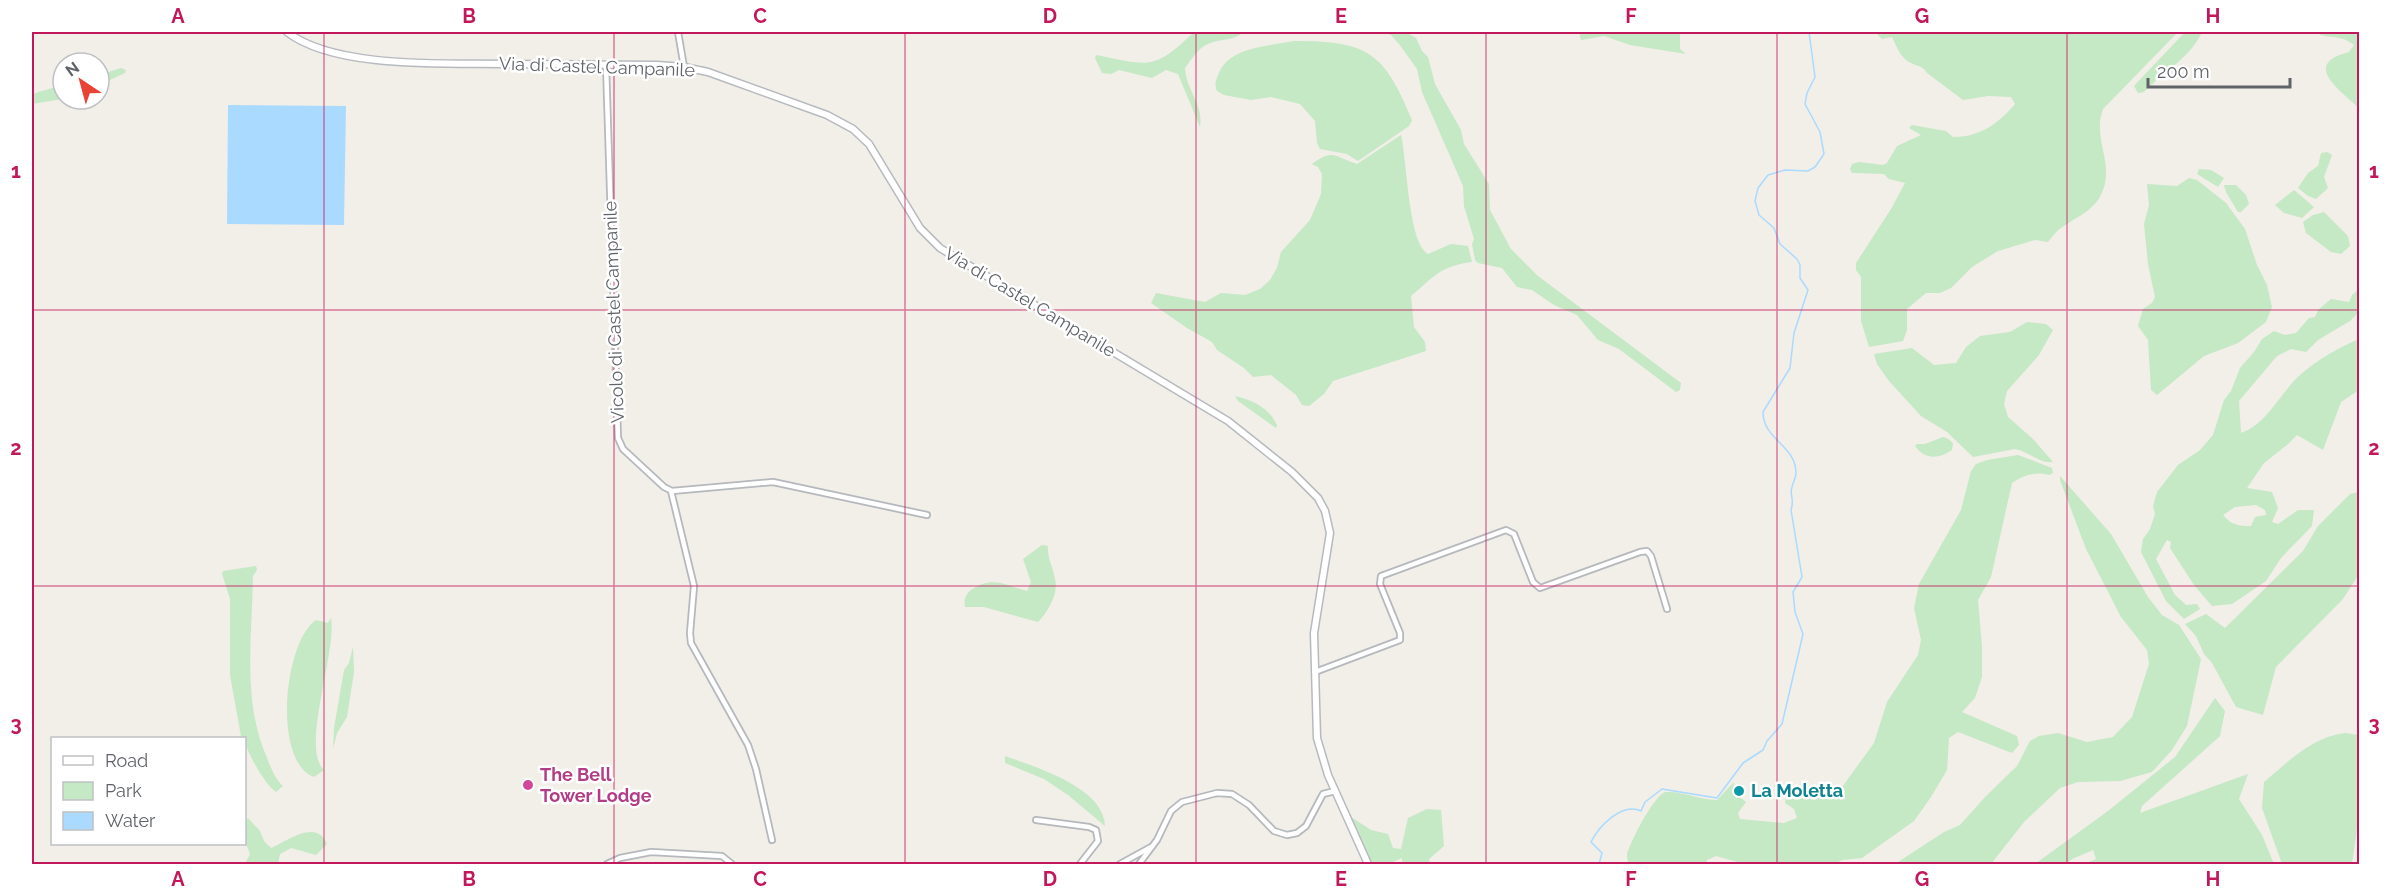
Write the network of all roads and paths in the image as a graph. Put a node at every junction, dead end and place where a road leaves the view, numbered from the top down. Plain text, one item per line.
1 (287, 32) edge
2 (678, 32) edge
3 (606, 65) junction
4 (684, 67) junction
5 (670, 491) junction
6 (927, 515) dead end
7 (1667, 609) dead end
8 (1315, 672) junction
9 (1335, 791) junction
10 (1036, 820) dead end
11 (772, 840) dead end
12 (1155, 843) junction
13 (607, 864) edge
14 (732, 864) edge
15 (1080, 864) edge
16 (1120, 864) edge
17 (1139, 864) edge
18 (1368, 864) edge

1 - 3 street, Via di Castel Campanile
2 - 4 street
3 - 4 street, Via di Castel Campanile
3 - 5 street, Vicolo di Castel Campanile
4 - 8 street, Via di Castel Campanile
5 - 6 street
5 - 11 street
7 - 8 street
8 - 9 street, Via di Castel Campanile
9 - 12 street
9 - 18 street, Via di Castel Campanile
10 - 15 street
12 - 16 street
12 - 17 street
13 - 14 street

